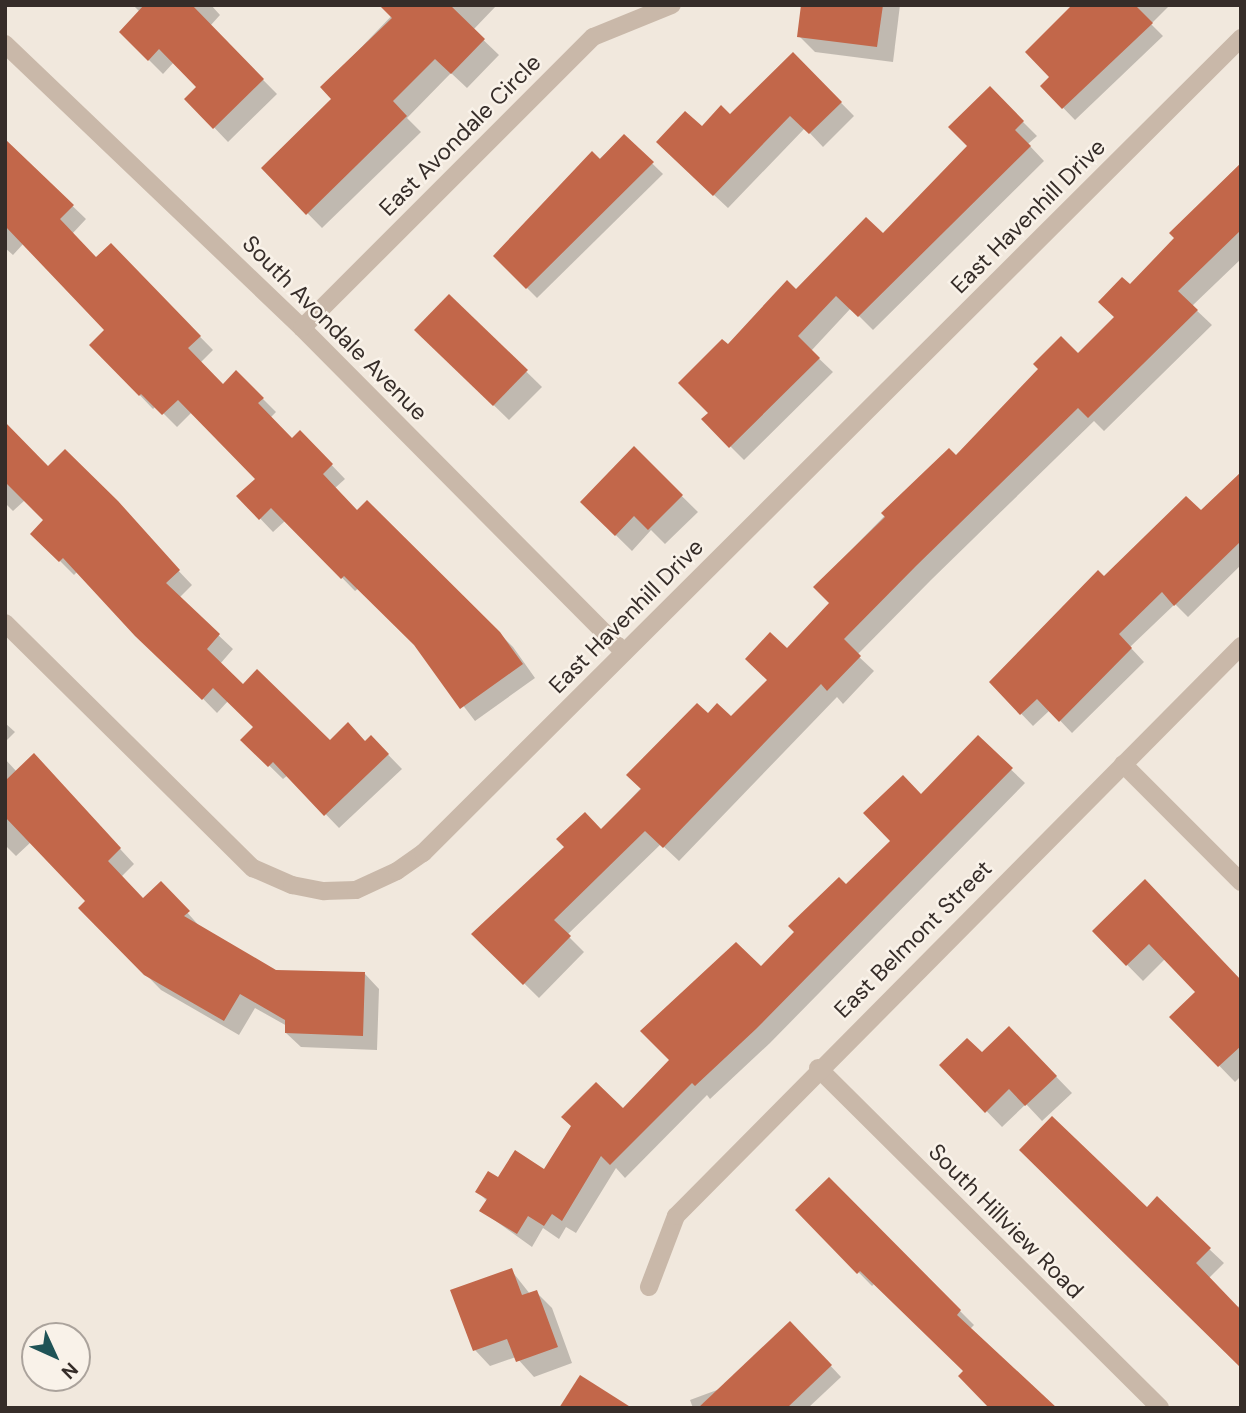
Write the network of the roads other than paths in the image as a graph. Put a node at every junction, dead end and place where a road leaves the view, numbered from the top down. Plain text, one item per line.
1 (672, 5) edge
2 (1241, 38) edge
3 (5, 44) edge
4 (302, 328) junction
5 (5, 623) edge
6 (1241, 646) edge
7 (624, 652) junction
8 (1123, 764) junction
9 (1241, 881) edge
10 (818, 1068) junction
11 (649, 1287) dead end
12 (1160, 1408) edge

1 - 4 street, East Avondale Circle
2 - 7 street, East Havenhill Drive
3 - 4 street, South Avondale Avenue
4 - 7 street, South Avondale Avenue
5 - 7 street, East Havenhill Drive
6 - 8 street, East Belmont Street
8 - 9 street
8 - 10 street, East Belmont Street
10 - 11 street, East Belmont Street
10 - 12 street, South Hillview Road

